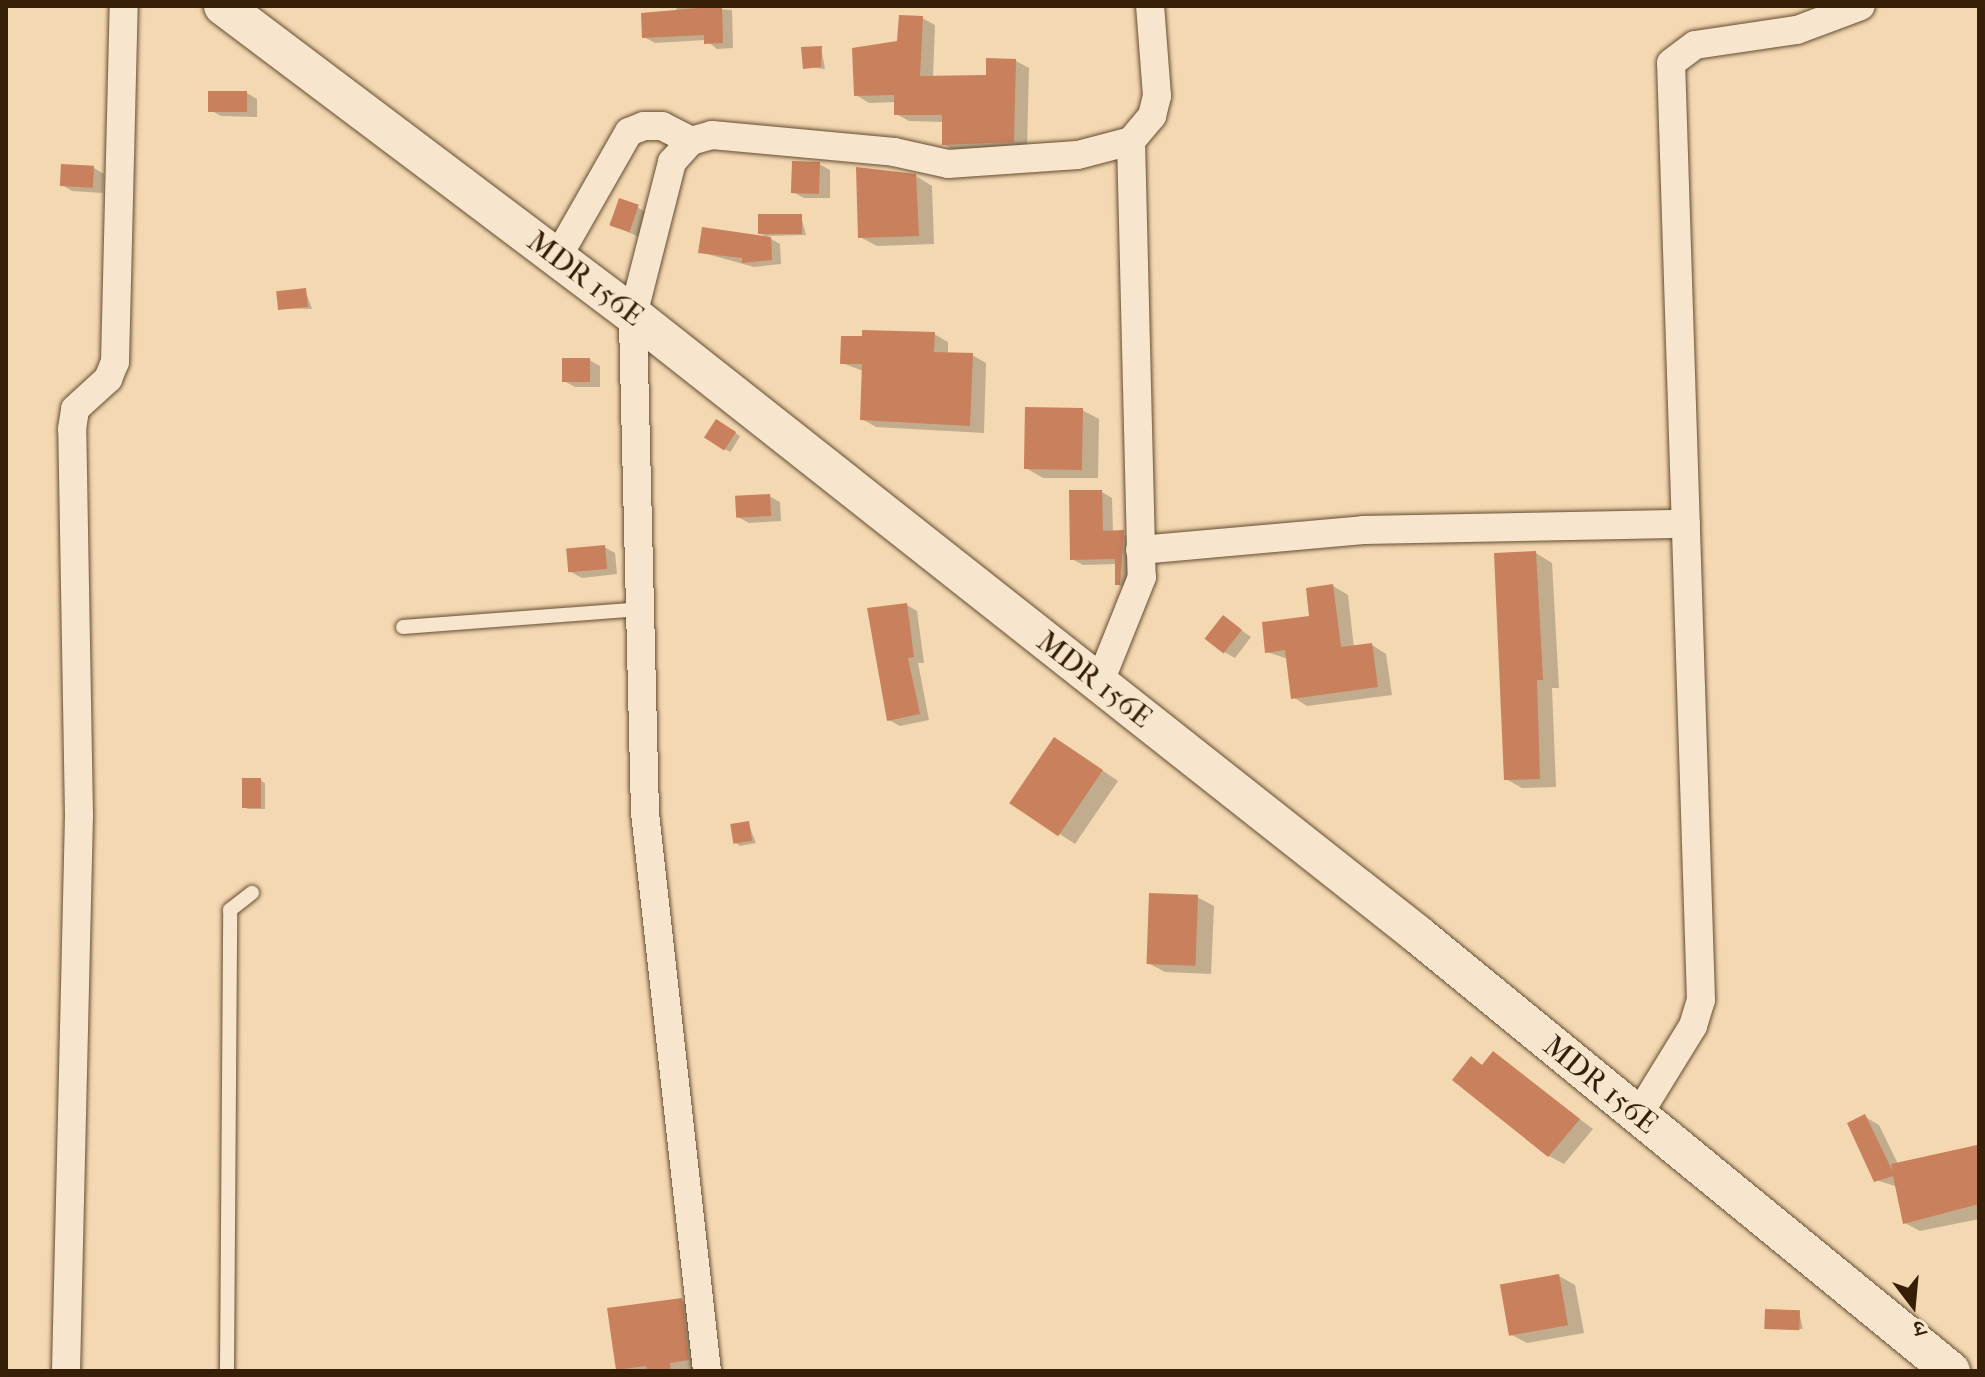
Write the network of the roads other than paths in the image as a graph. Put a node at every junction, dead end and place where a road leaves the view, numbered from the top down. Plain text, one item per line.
1 (124, 6) edge
2 (223, 6) edge
3 (1150, 6) edge
4 (1861, 6) edge
5 (691, 141) junction
6 (1131, 141) junction
7 (557, 258) junction
8 (633, 315) junction
9 (1686, 524) junction
10 (1140, 550) junction
11 (640, 609) junction
12 (403, 627) dead end
13 (1099, 684) junction
14 (252, 893) dead end
15 (1637, 1117) junction
16 (66, 1371) edge
17 (227, 1371) edge
18 (707, 1371) edge
19 (1951, 1371) edge

1 - 16 street
2 - 7 main road, MDR 156E
3 - 6 street
4 - 9 street
5 - 6 street
5 - 7 street
5 - 8 street
6 - 10 street
7 - 8 main road, MDR 156E
8 - 11 street
8 - 13 main road, MDR 156E
9 - 10 street
9 - 15 street
10 - 13 street
11 - 12 lane
11 - 18 street
13 - 15 main road, MDR 156E
14 - 17 lane
15 - 19 main road, MDR 156E

